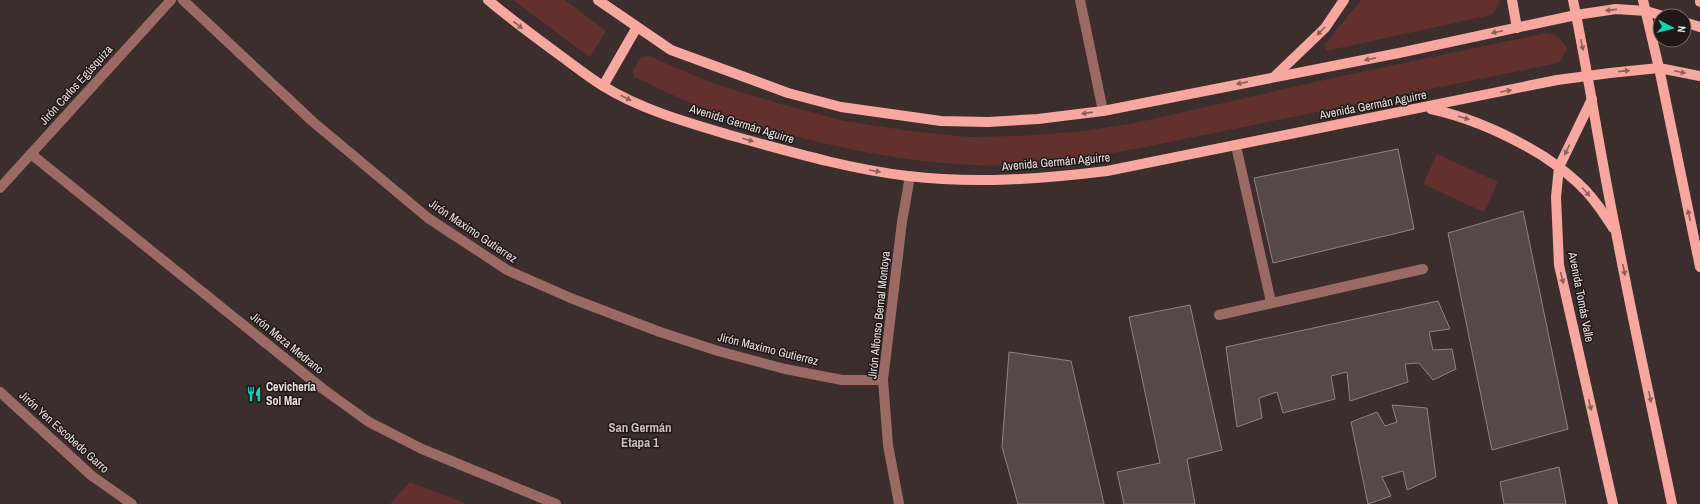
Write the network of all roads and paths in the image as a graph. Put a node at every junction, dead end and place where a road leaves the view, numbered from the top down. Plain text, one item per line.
1 (171, 0) edge
2 (184, 0) edge
3 (488, 0) edge
4 (598, 0) edge
5 (1080, 0) edge
6 (1344, 0) edge
7 (1512, 0) edge
8 (1573, 0) edge
9 (1643, 0) edge
10 (1646, 11) junction
11 (1652, 13) edge
12 (1576, 15) junction
13 (637, 27) junction
14 (1517, 28) junction
15 (1659, 68) junction
16 (1275, 76) junction
17 (1588, 76) junction
18 (1700, 76) edge
19 (603, 86) junction
20 (1592, 99) junction
21 (1427, 108) junction
22 (1102, 111) junction
23 (1236, 146) junction
24 (30, 154) junction
25 (1559, 167) junction
26 (910, 176) junction
27 (0, 188) edge
28 (1616, 232) junction
29 (1700, 267) edge
30 (1423, 269) dead end
31 (1271, 302) junction
32 (1219, 315) dead end
33 (884, 380) junction
34 (0, 392) edge
35 (132, 504) edge
36 (556, 504) edge
37 (899, 504) edge
38 (1613, 504) edge
39 (1672, 504) edge

1 - 24 street, Jirón Carlos Egúsquiza
2 - 33 street, Jirón Maximo Gutierrez
3 -> 19 main road, Avenida Germán Aguirre
4 - 13 main road
5 - 22 street
6 -> 16 main road
7 - 14 main road
8 - 12 main road
9 - 10 main road
10 - 11 main road
10 -> 12 main road
10 - 15 main road
12 - 14 main road
12 -> 17 main road
13 - 19 main road
22 -> 13 main road
14 -> 16 main road
17 -> 15 main road, Avenida Germán Aguirre
15 -> 18 main road, Avenida Germán Aguirre
29 -> 15 main road
16 -> 22 main road
17 - 20 main road
21 -> 17 main road, Avenida Germán Aguirre
19 -> 26 main road, Avenida Germán Aguirre
20 -> 25 main road, Avenida Tomás Valle
20 - 28 main road
21 - 23 main road, Avenida Germán Aguirre
21 -> 25 main road
23 - 26 main road, Avenida Germán Aguirre
23 - 31 street
24 - 27 street, Jirón Carlos Egúsquiza
24 - 36 street, Jirón Meza Medrano
25 -> 28 main road
25 -> 38 main road, Avenida Tomás Valle
26 - 33 street, Jirón Alfonso Bernal Montoya
28 -> 39 main road
30 - 31 street
31 - 32 street
33 - 37 street, Jirón Alfonso Bernal Montoya
34 - 35 street, Jirón Yen Escobedo Garro

